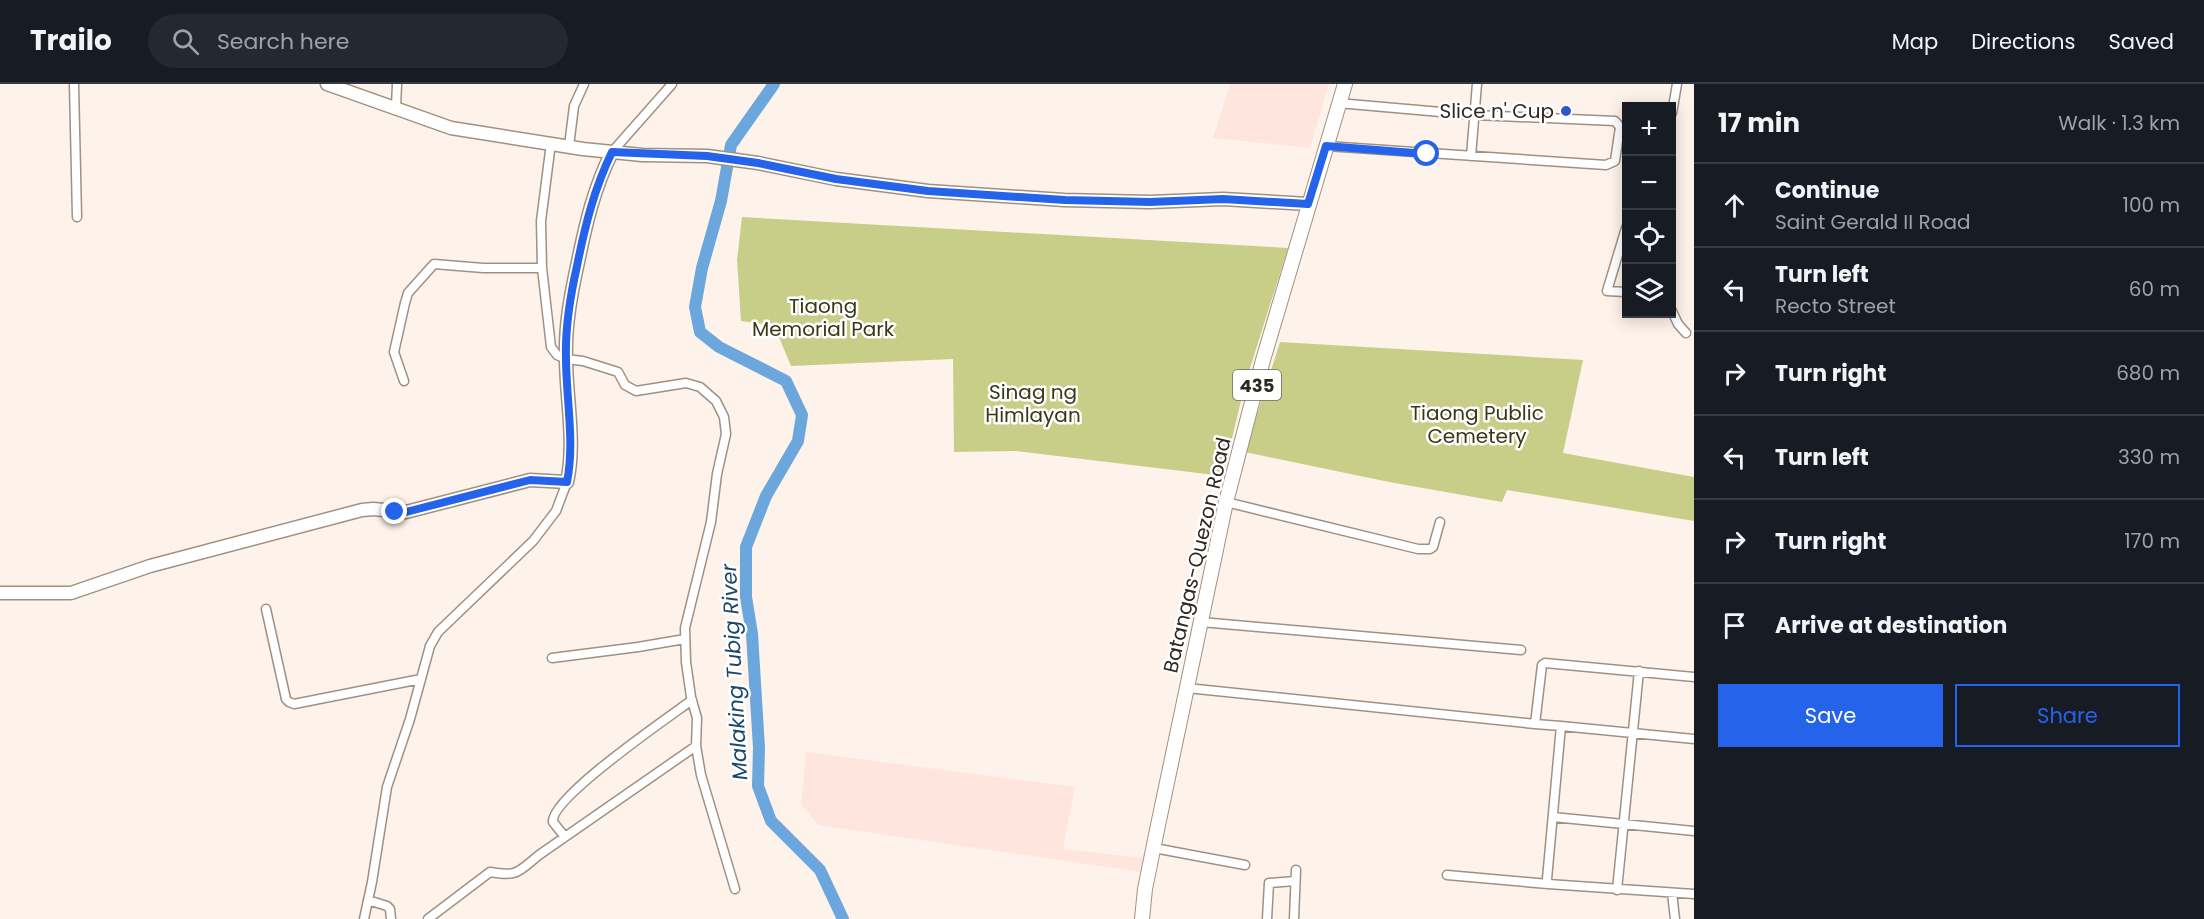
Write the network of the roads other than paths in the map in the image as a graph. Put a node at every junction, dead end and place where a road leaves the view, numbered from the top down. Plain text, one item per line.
1 (74, 84) edge
2 (327, 84) edge
3 (397, 84) edge
4 (584, 84) edge
5 (672, 84) edge
6 (1345, 84) edge
7 (1477, 84) edge
8 (1677, 84) edge
9 (1673, 102) edge
10 (1338, 103) junction
11 (396, 107) junction
12 (1475, 115) junction
13 (551, 143) junction
14 (569, 146) junction
15 (1326, 146) junction
16 (612, 152) junction
17 (1471, 156) junction
18 (1308, 204) junction
19 (77, 217) dead end
20 (1622, 241) edge
21 (542, 268) junction
22 (1622, 292) edge
23 (1675, 318) edge
24 (1686, 333) dead end
25 (566, 359) junction
26 (404, 381) dead end
27 (567, 482) junction
28 (1226, 502) junction
29 (1440, 522) dead end
30 (0, 593) edge
31 (266, 609) dead end
32 (1201, 622) junction
33 (685, 639) junction
34 (1521, 650) dead end
35 (552, 658) dead end
36 (1639, 670) junction
37 (1694, 677) edge
38 (421, 679) junction
39 (1187, 688) junction
40 (692, 700) junction
41 (1535, 724) junction
42 (1561, 726) junction
43 (1632, 733) junction
44 (1694, 739) edge
45 (696, 746) junction
46 (1553, 817) junction
47 (1623, 824) junction
48 (1694, 831) edge
49 (565, 837) junction
50 (1154, 848) junction
51 (1245, 865) dead end
52 (1296, 870) dead end
53 (1448, 875) dead end
54 (1295, 881) junction
55 (1548, 884) junction
56 (735, 890) dead end
57 (1617, 890) junction
58 (1672, 893) junction
59 (1694, 894) edge
60 (368, 900) junction
61 (1676, 915) edge
62 (364, 919) edge
63 (391, 919) edge
64 (428, 919) edge
65 (1142, 919) edge
66 (1267, 919) edge
67 (1294, 919) edge
68 (1684, 919) edge

1 - 19 street
2 - 11 street
3 - 11 street
4 - 14 street
5 - 16 street
6 - 10 main road, 435
7 - 12 street
8 - 9 street
10 - 12 street
10 - 15 main road, 435
11 - 13 street
12 - 17 street
12 - 17 street
13 - 14 street
13 - 21 street
14 - 16 street
15 - 17 street
15 - 18 main road, 435
16 - 18 street
16 - 25 street
18 - 28 main road, Batangas-Quezon Road / 435
20 - 22 street
21 - 25 street
21 - 26 street
23 - 24 street
25 - 27 street
25 - 33 street
27 - 30 street
27 - 38 street
28 - 29 street
28 - 32 main road, Batangas-Quezon Road / 435
31 - 38 street
32 - 34 street
32 - 39 main road, Batangas-Quezon Road / 435
33 - 35 street
33 - 40 street
36 - 37 street
36 - 41 street
36 - 43 street
38 - 60 street
39 - 41 street
39 - 50 main road, Batangas-Quezon Road / 435
40 - 45 street
40 - 49 street
41 - 42 street
42 - 43 street
42 - 46 street
43 - 44 street
43 - 47 street
45 - 49 street
45 - 56 street
46 - 47 street
46 - 55 street
47 - 48 street
47 - 57 street
49 - 64 street
50 - 51 street
50 - 65 main road, Batangas-Quezon Road / 435
52 - 54 street
53 - 55 street
54 - 66 street
54 - 67 street
55 - 57 street
57 - 58 street
58 - 59 street
58 - 61 street
60 - 62 street
60 - 63 street
61 - 68 street

